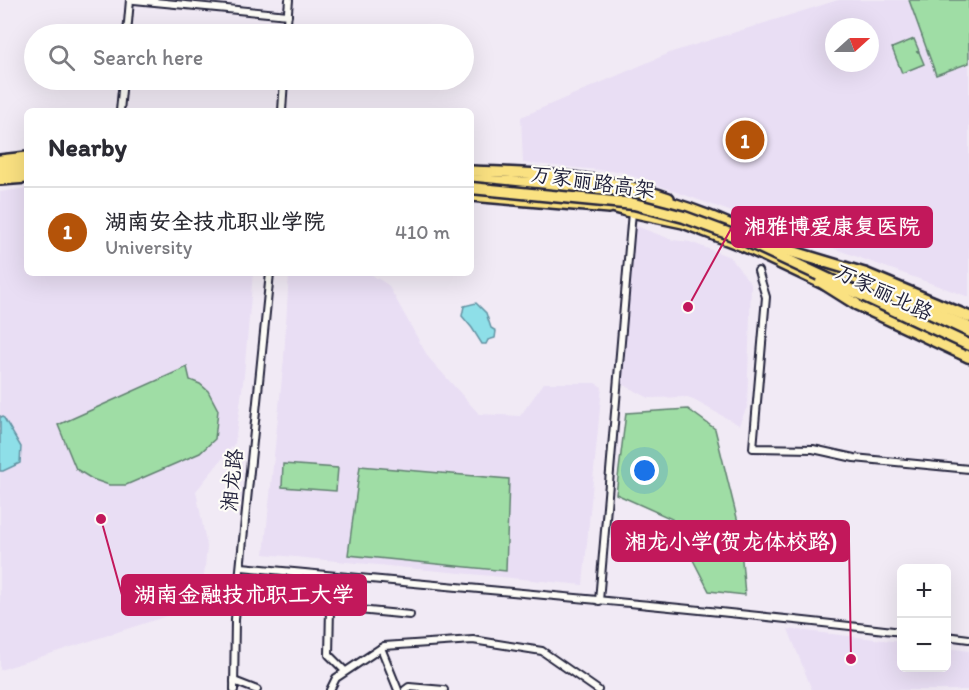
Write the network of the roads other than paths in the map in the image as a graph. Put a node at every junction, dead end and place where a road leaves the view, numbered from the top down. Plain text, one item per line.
1 (132, 0) edge
2 (289, 0) edge
3 (288, 15) junction
4 (128, 24) edge
5 (287, 24) edge
6 (122, 90) edge
7 (283, 90) edge
8 (120, 108) edge
9 (282, 108) edge
10 (24, 157) edge
11 (0, 160) edge
12 (24, 166) edge
13 (0, 167) edge
14 (474, 171) edge
15 (0, 174) edge
16 (24, 176) edge
17 (24, 176) edge
18 (0, 180) edge
19 (474, 180) edge
20 (474, 188) edge
21 (474, 195) edge
22 (474, 195) edge
23 (632, 212) junction
24 (779, 252) junction
25 (758, 271) dead end
26 (270, 276) edge
27 (969, 318) edge
28 (969, 327) edge
29 (969, 334) edge
30 (969, 345) edge
31 (969, 352) edge
32 (969, 357) edge
33 (969, 469) edge
34 (242, 567) junction
35 (599, 601) junction
36 (287, 603) dead end
37 (330, 608) junction
38 (410, 615) dead end
39 (897, 631) edge
40 (951, 637) edge
41 (969, 639) edge
42 (381, 648) junction
43 (345, 671) junction
44 (234, 681) junction
45 (234, 690) edge
46 (257, 690) edge
47 (330, 690) edge
48 (398, 690) edge
49 (405, 690) edge
50 (444, 690) edge
51 (598, 690) edge

1 - 3 street
1 - 4 street
2 - 3 street
3 - 5 street
6 - 8 street
7 - 9 street
10 - 11 main road
12 - 13 highway
14 - 28 main road, 万家丽北路
15 - 16 highway
17 - 18 main road
19 - 24 highway, 万家丽路高架
20 - 24 highway, 万家丽路高架, bridge
21 - 23 highway, bridge
22 - 23 main road, 万家丽北路
23 - 31 main road, 万家丽北路
23 - 35 street
24 - 27 highway, bridge
24 - 29 highway, 万家丽路高架, bridge
24 - 30 highway, 万家丽路高架, bridge
24 - 32 highway, bridge
25 - 33 street
26 - 34 street, 湘龙路
34 - 35 street
34 - 44 street, 湘龙路
35 - 39 street
36 - 37 street
37 - 38 street
37 - 43 street
40 - 41 street
42 - 43 street
42 - 48 street
42 - 51 street
43 - 47 street
44 - 45 street, 湘龙路
44 - 46 street
49 - 50 street

